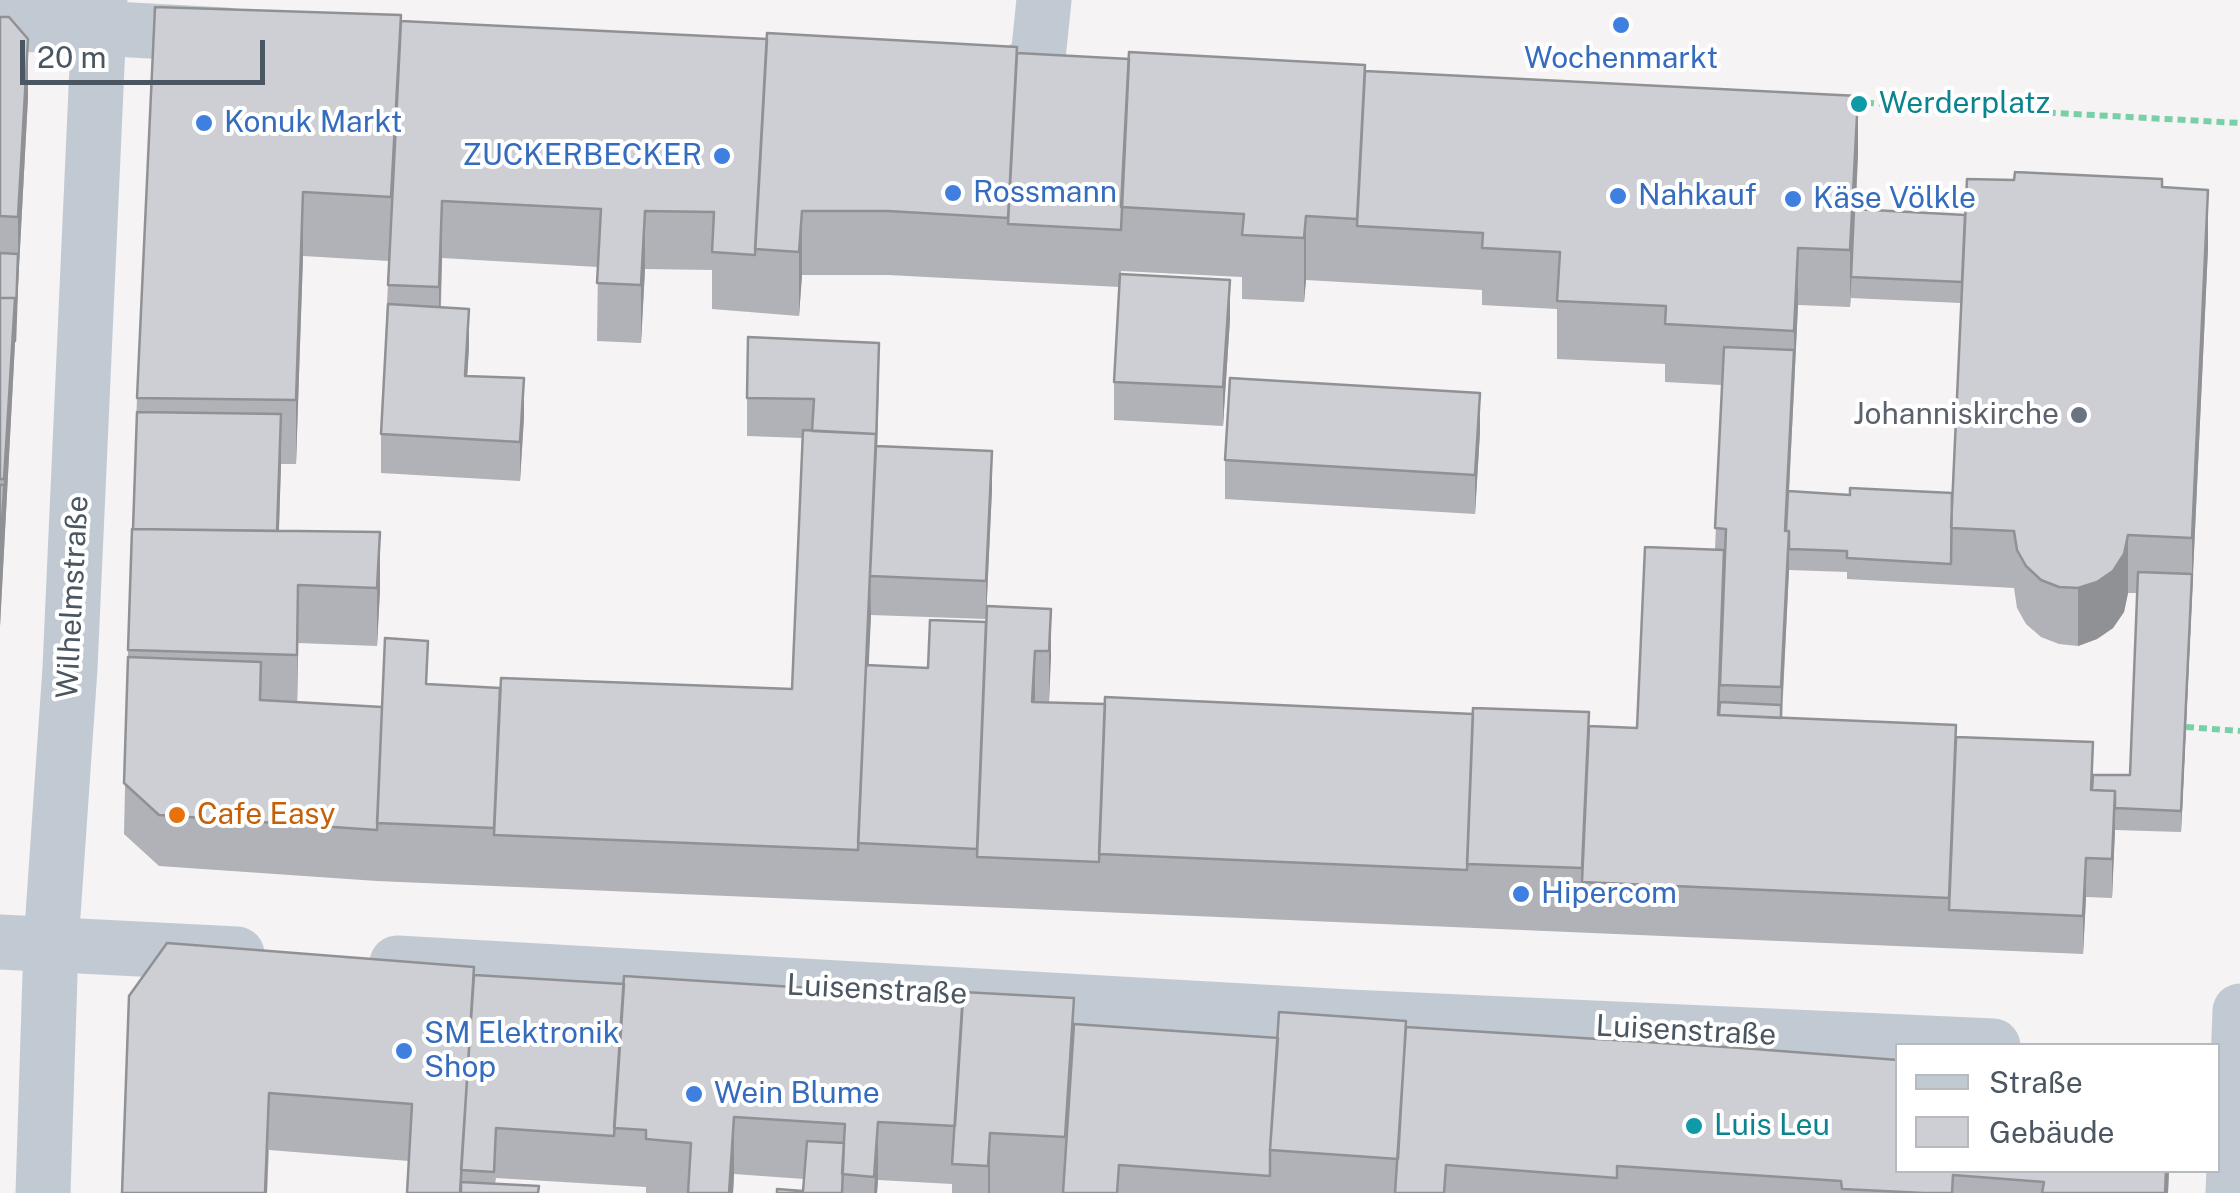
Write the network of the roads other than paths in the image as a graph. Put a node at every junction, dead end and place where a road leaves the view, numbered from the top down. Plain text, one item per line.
1 (1044, 0) edge
2 (99, 14) edge
3 (0, 23) edge
4 (277, 37) edge
5 (934, 73) edge
6 (26, 943) edge
7 (280, 957) edge
8 (357, 961) edge
9 (1929, 1043) edge
10 (2234, 1045) edge
11 (43, 1193) edge
12 (2234, 1193) edge

1 - 5 street
2 - 3 street
2 - 4 street
2 - 6 street, Wilhelmstraße
6 - 7 street
6 - 11 street, Wilhelmstraße
8 - 9 street, Luisenstraße
10 - 12 street

